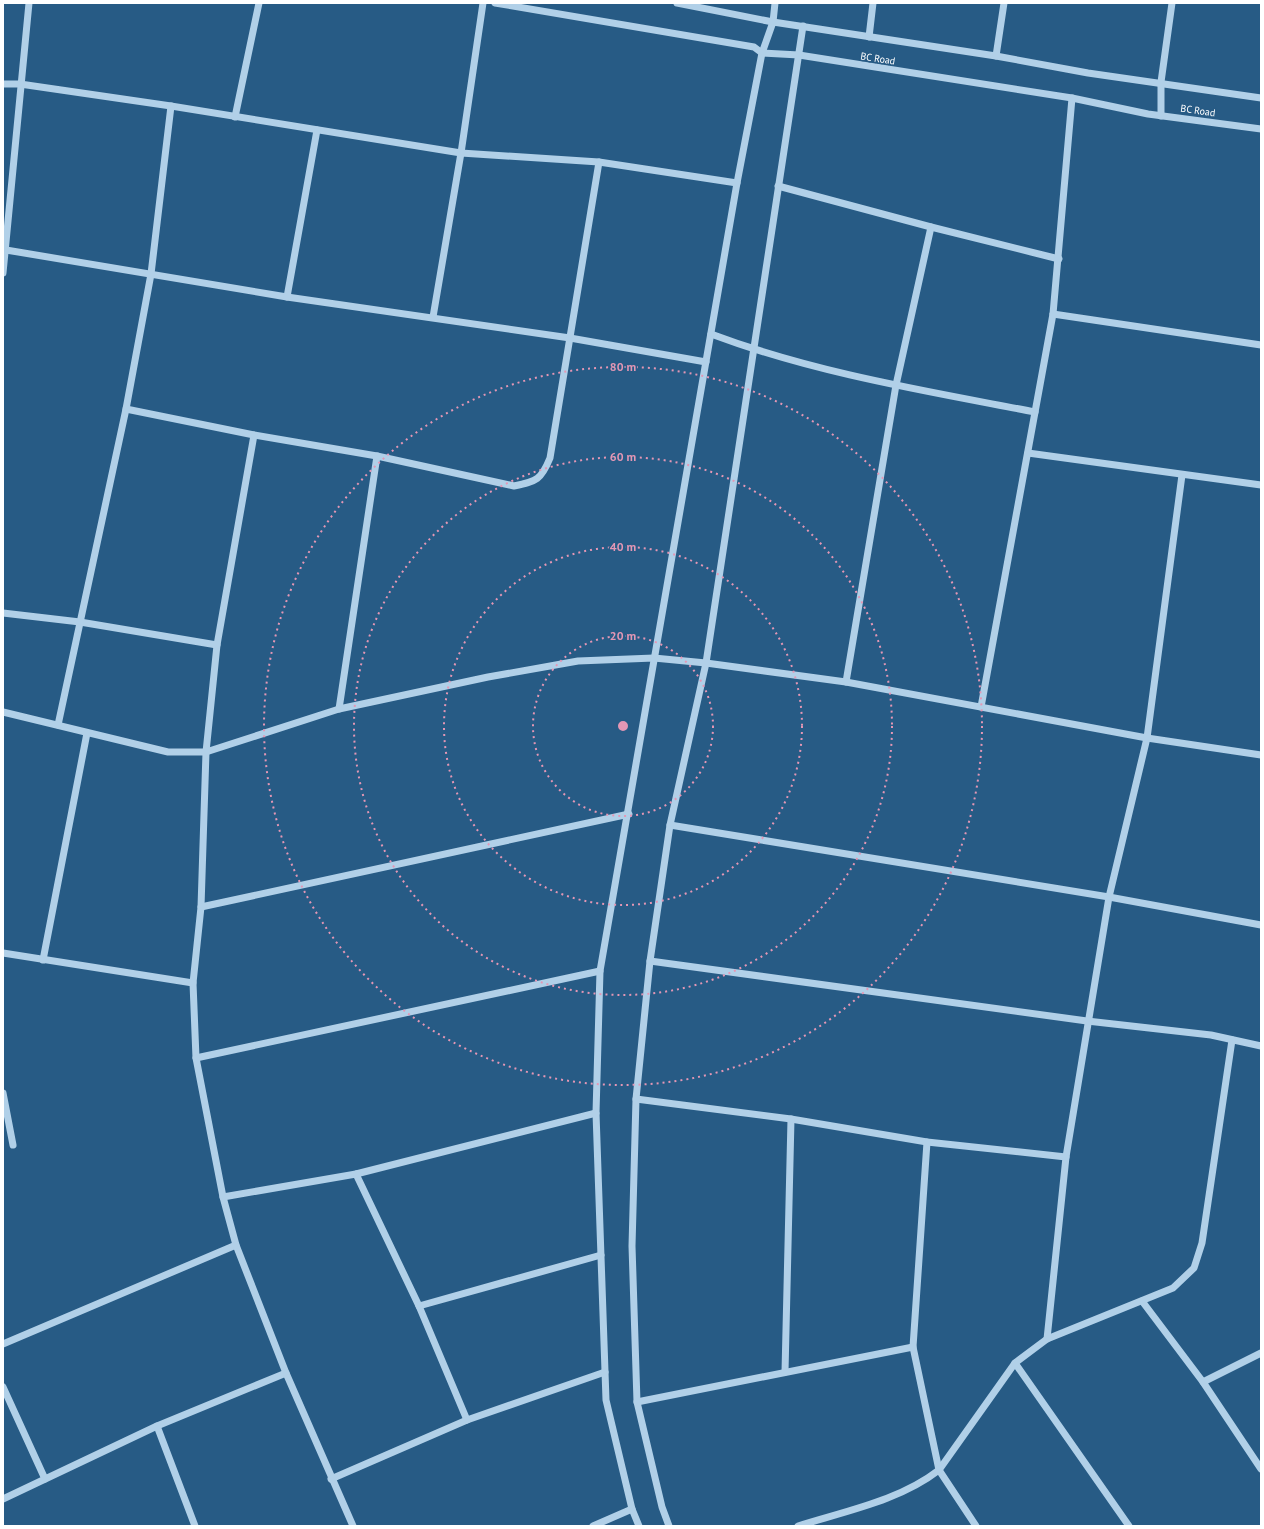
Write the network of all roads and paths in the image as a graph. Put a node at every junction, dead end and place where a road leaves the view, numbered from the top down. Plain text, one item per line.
1 (29, 3) edge
2 (259, 3) edge
3 (483, 3) edge
4 (495, 3) edge
5 (677, 3) edge
6 (775, 3) edge
7 (873, 3) edge
8 (1004, 3) edge
9 (1172, 3) edge
10 (773, 22) junction
11 (803, 26) junction
12 (869, 36) junction
13 (762, 53) junction
14 (799, 55) junction
15 (996, 56) junction
16 (1161, 82) junction
17 (3, 84) edge
18 (20, 84) junction
19 (1072, 98) junction
20 (1261, 98) edge
21 (171, 106) junction
22 (1161, 116) junction
23 (235, 117) junction
24 (1261, 129) edge
25 (317, 130) junction
26 (461, 153) junction
27 (599, 162) junction
28 (737, 183) junction
29 (778, 186) junction
30 (931, 227) junction
31 (6, 250) junction
32 (1059, 259) junction
33 (3, 272) edge
34 (151, 274) junction
35 (286, 297) junction
36 (1052, 314) junction
37 (433, 317) junction
38 (711, 334) junction
39 (570, 338) junction
40 (1261, 345) edge
41 (753, 350) junction
42 (706, 362) junction
43 (896, 385) junction
44 (126, 409) junction
45 (1035, 412) junction
46 (254, 435) junction
47 (1028, 453) junction
48 (377, 456) junction
49 (1182, 475) junction
50 (1261, 484) edge
51 (3, 613) edge
52 (80, 622) junction
53 (217, 645) junction
54 (654, 658) junction
55 (706, 663) junction
56 (846, 682) junction
57 (981, 707) junction
58 (339, 709) junction
59 (3, 712) edge
60 (58, 725) junction
61 (87, 733) junction
62 (1147, 738) junction
63 (206, 752) junction
64 (1261, 755) edge
65 (629, 814) junction
66 (670, 825) junction
67 (1110, 897) junction
68 (201, 907) junction
69 (1261, 925) edge
70 (3, 953) edge
71 (43, 960) junction
72 (650, 960) junction
73 (600, 971) junction
74 (193, 983) junction
75 (1087, 1021) junction
76 (1232, 1040) junction
77 (1261, 1046) edge
78 (196, 1058) junction
79 (3, 1093) edge
80 (636, 1099) junction
81 (596, 1113) junction
82 (791, 1119) junction
83 (927, 1142) junction
84 (13, 1145) dead end
85 (1066, 1157) junction
86 (356, 1174) junction
87 (223, 1197) junction
88 (236, 1245) junction
89 (601, 1255) junction
90 (1142, 1301) junction
91 (419, 1306) junction
92 (1047, 1339) junction
93 (3, 1344) edge
94 (913, 1346) junction
95 (1261, 1353) edge
96 (1015, 1363) junction
97 (605, 1372) junction
98 (785, 1372) junction
99 (286, 1373) junction
100 (1203, 1382) junction
101 (3, 1387) edge
102 (637, 1402) junction
103 (467, 1420) junction
104 (158, 1426) junction
105 (1261, 1469) edge
106 (939, 1470) junction
107 (331, 1479) junction
108 (45, 1480) junction
109 (3, 1499) edge
110 (632, 1509) junction
111 (195, 1526) edge
112 (353, 1526) edge
113 (593, 1526) edge
114 (639, 1526) edge
115 (669, 1526) edge
116 (798, 1526) edge
117 (976, 1526) edge
118 (1129, 1526) edge

1 - 18 street
2 - 23 street
3 - 26 street
4 - 13 street, BC Road
5 - 10 street
6 - 10 street
7 - 12 street
8 - 15 street
9 - 16 street
10 - 11 street
10 - 13 street
11 - 12 street
11 - 14 street
12 - 15 street
13 - 14 street, BC Road
13 - 28 street
14 - 19 street, BC Road
14 - 29 street
15 - 16 street
16 - 20 street
16 - 22 street
17 - 18 street
18 - 21 street
18 - 31 street
19 - 22 street, BC Road
19 - 32 street
21 - 23 street
21 - 34 street
22 - 24 street, BC Road
23 - 25 street
25 - 26 street
25 - 35 street
26 - 27 street
26 - 37 street
27 - 28 street
27 - 39 street
28 - 38 street
29 - 30 street
29 - 41 street
30 - 32 street
30 - 43 street
31 - 33 street
31 - 34 street
32 - 36 street
34 - 35 street
34 - 44 street
35 - 37 street
36 - 40 street
36 - 45 street
37 - 39 street
38 - 41 street
38 - 42 street
39 - 42 street
39 - 48 street
41 - 43 street
41 - 55 street
42 - 54 street
43 - 45 street
43 - 56 street
44 - 46 street
44 - 52 street
45 - 47 street
46 - 48 street
46 - 53 street
47 - 49 street
47 - 57 street
48 - 58 street
49 - 50 street
49 - 62 street
51 - 52 street
52 - 53 street
52 - 60 street
53 - 63 street
54 - 55 street
54 - 58 street
54 - 65 street
55 - 56 street
55 - 66 street
56 - 57 street
57 - 62 street
58 - 63 street
59 - 60 street
60 - 61 street
61 - 63 street
61 - 71 street
62 - 64 street
62 - 67 street
63 - 68 street
65 - 68 street
65 - 73 street
66 - 67 street
66 - 72 street
67 - 69 street
67 - 75 street
68 - 74 street
70 - 71 street
71 - 74 street
72 - 75 street
72 - 80 street
73 - 78 street
73 - 81 street
74 - 78 street
75 - 76 street
75 - 85 street
76 - 77 street
76 - 90 street
78 - 87 street
79 - 84 street
80 - 82 street
80 - 102 street
81 - 86 street
81 - 89 street
82 - 83 street
82 - 98 street
83 - 85 street
83 - 94 street
85 - 92 street
86 - 87 street
86 - 91 street
87 - 88 street
88 - 93 street
88 - 99 street
89 - 91 street
89 - 97 street
90 - 92 street
90 - 100 street
91 - 103 street
92 - 96 street
94 - 98 street
94 - 106 street
95 - 100 street
96 - 106 street
96 - 118 street
97 - 103 street
97 - 110 street
98 - 102 street
99 - 104 street
99 - 107 street
100 - 105 street
101 - 108 street
102 - 115 street
103 - 107 street
104 - 108 street
104 - 111 street
106 - 116 street
106 - 117 street
107 - 112 street
108 - 109 street
110 - 113 street
110 - 114 street

